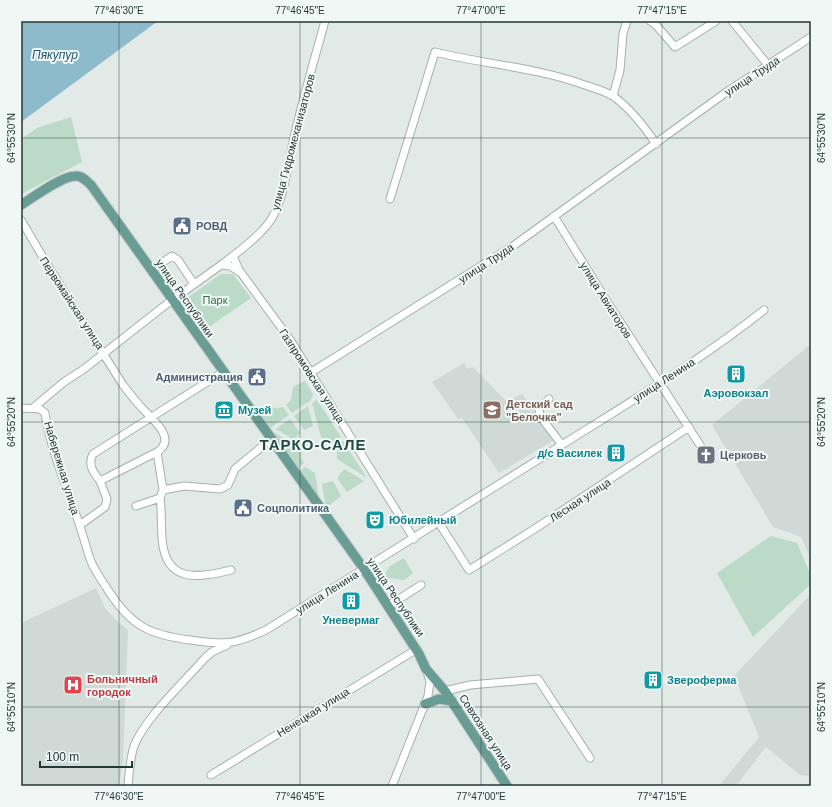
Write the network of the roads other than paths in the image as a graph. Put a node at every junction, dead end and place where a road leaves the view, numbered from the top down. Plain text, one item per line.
1 (325, 21) edge
2 (629, 21) edge
3 (650, 21) edge
4 (716, 21) edge
5 (732, 21) edge
6 (811, 37) edge
7 (768, 65) junction
8 (612, 96) junction
9 (656, 144) junction
10 (390, 198) dead end
11 (21, 205) edge
12 (554, 216) junction
13 (21, 220) edge
14 (233, 256) junction
15 (221, 265) junction
16 (151, 270) junction
17 (242, 274) junction
18 (194, 284) junction
19 (172, 300) junction
20 (764, 310) dead end
21 (104, 353) junction
22 (223, 372) junction
23 (310, 373) junction
24 (659, 383) junction
25 (549, 399) dead end
26 (21, 408) edge
27 (33, 408) junction
28 (150, 418) junction
29 (688, 427) junction
30 (271, 439) junction
31 (562, 445) junction
32 (700, 445) dead end
33 (157, 452) junction
34 (100, 481) junction
35 (163, 490) junction
36 (160, 498) junction
37 (136, 506) dead end
38 (439, 523) junction
39 (80, 525) junction
40 (414, 539) junction
41 (364, 569) junction
42 (231, 570) dead end
43 (421, 585) dead end
44 (388, 606) junction
45 (203, 642) junction
46 (231, 644) junction
47 (417, 649) junction
48 (205, 658) junction
49 (426, 669) junction
50 (445, 691) junction
51 (452, 701) junction
52 (425, 704) junction
53 (590, 758) dead end
54 (211, 775) dead end
55 (128, 786) edge
56 (392, 786) edge
57 (508, 786) edge

1 - 14 street, улица Гидромеханизаторов
2 - 8 street
3 - 4 street
5 - 7 street
6 - 7 street, улица Труда
7 - 9 street, улица Труда
8 - 9 street
8 - 10 street
9 - 12 street, улица Труда
11 - 16 main road, улица Республики
12 - 23 street, улица Труда
12 - 24 street, улица Авиаторов
13 - 21 street, Первомайская улица
14 - 15 street, улица Гидромеханизаторов
14 - 17 street, Газпромовская улица
15 - 17 street
15 - 18 street, улица Гидромеханизаторов
16 - 18 street
16 - 19 main road, улица Республики
17 - 23 street, Газпромовская улица
18 - 19 street, улица Гидромеханизаторов
19 - 21 street, улица Гидромеханизаторов
19 - 22 main road, улица Республики
20 - 24 street, улица Ленина
21 - 27 street, улица Гидромеханизаторов
21 - 28 street, Первомайская улица
22 - 28 street
22 - 30 main road, улица Республики
23 - 40 street, Газпромовская улица
24 - 29 street, улица Авиаторов
24 - 31 street, улица Ленина
25 - 31 street
26 - 27 street
27 - 39 street, Набережная улица
28 - 33 street, Первомайская улица
28 - 34 street
29 - 32 street, улица Авиаторов
29 - 38 street, Лесная улица
30 - 35 street
30 - 41 main road, улица Республики
31 - 38 street, улица Ленина
33 - 34 street
33 - 35 street
34 - 39 street
35 - 36 street
36 - 37 street
36 - 42 street
38 - 40 street, улица Ленина
39 - 45 street, улица Ленина
40 - 41 street, улица Ленина
41 - 44 main road, улица Республики
41 - 46 street, улица Ленина
43 - 44 street
44 - 47 main road, улица Республики
45 - 46 street, улица Ленина
45 - 48 street
46 - 48 street, улица Ленина
47 - 49 main road, улица Республики
47 - 54 street, Ненецкая улица
48 - 55 street, улица Ленина
49 - 50 main road, Совхозная улица
49 - 52 street, улица Республики
50 - 51 main road, Совхозная улица
50 - 53 street, Совхозная улица
51 - 52 main road
51 - 57 main road, Совхозная улица
52 - 56 street, улица Республики

